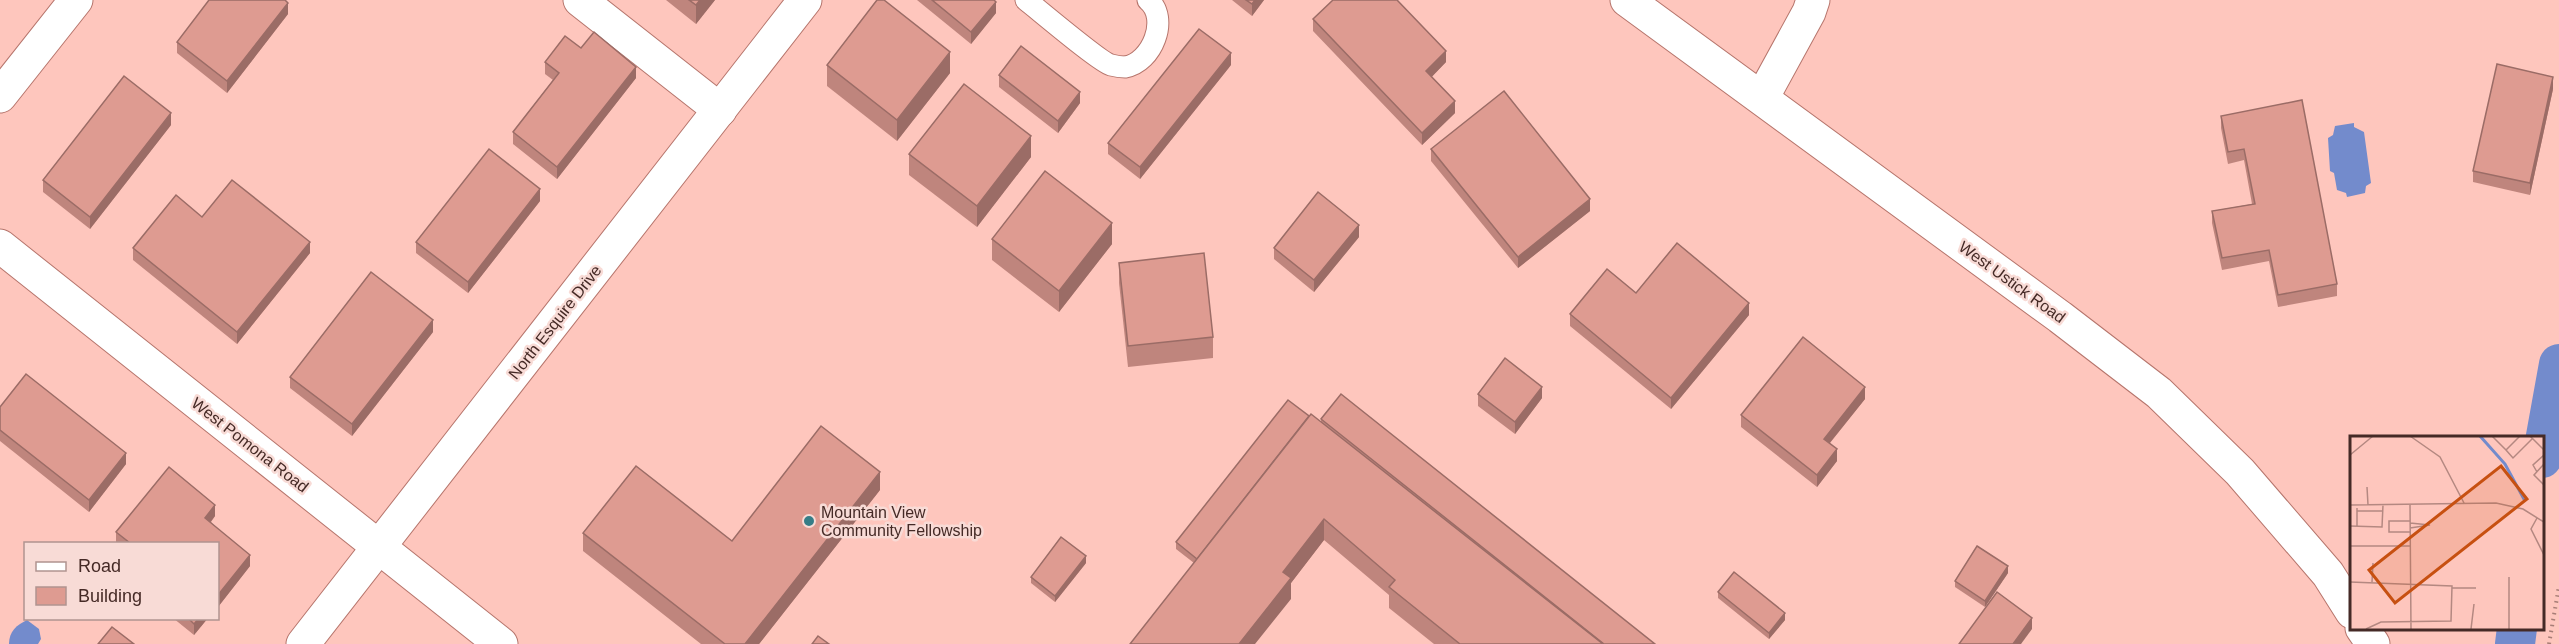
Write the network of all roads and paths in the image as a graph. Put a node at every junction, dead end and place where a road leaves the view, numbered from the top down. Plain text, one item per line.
1 (76, 0) edge
2 (579, 0) edge
3 (805, 0) edge
4 (1026, 0) edge
5 (1148, 0) edge
6 (1627, 0) edge
7 (1813, 0) edge
8 (0, 96) edge
9 (1762, 98) junction
10 (720, 110) junction
11 (0, 246) edge
12 (379, 548) junction
13 (2559, 586) edge
14 (2350, 609) edge
15 (2363, 629) edge
16 (303, 644) edge
17 (501, 644) edge
18 (2373, 644) edge
19 (2549, 644) edge

1 - 8 street
2 - 10 street
3 - 10 street, North Esquire Drive
4 - 5 lane
6 - 9 street, West Ustick Road
7 - 9 street
9 - 14 street, West Ustick Road
10 - 12 street, North Esquire Drive
11 - 12 street, West Pomona Road
12 - 16 street, North Esquire Drive
12 - 17 street, West Pomona Road
13 - 19 path
15 - 18 street

